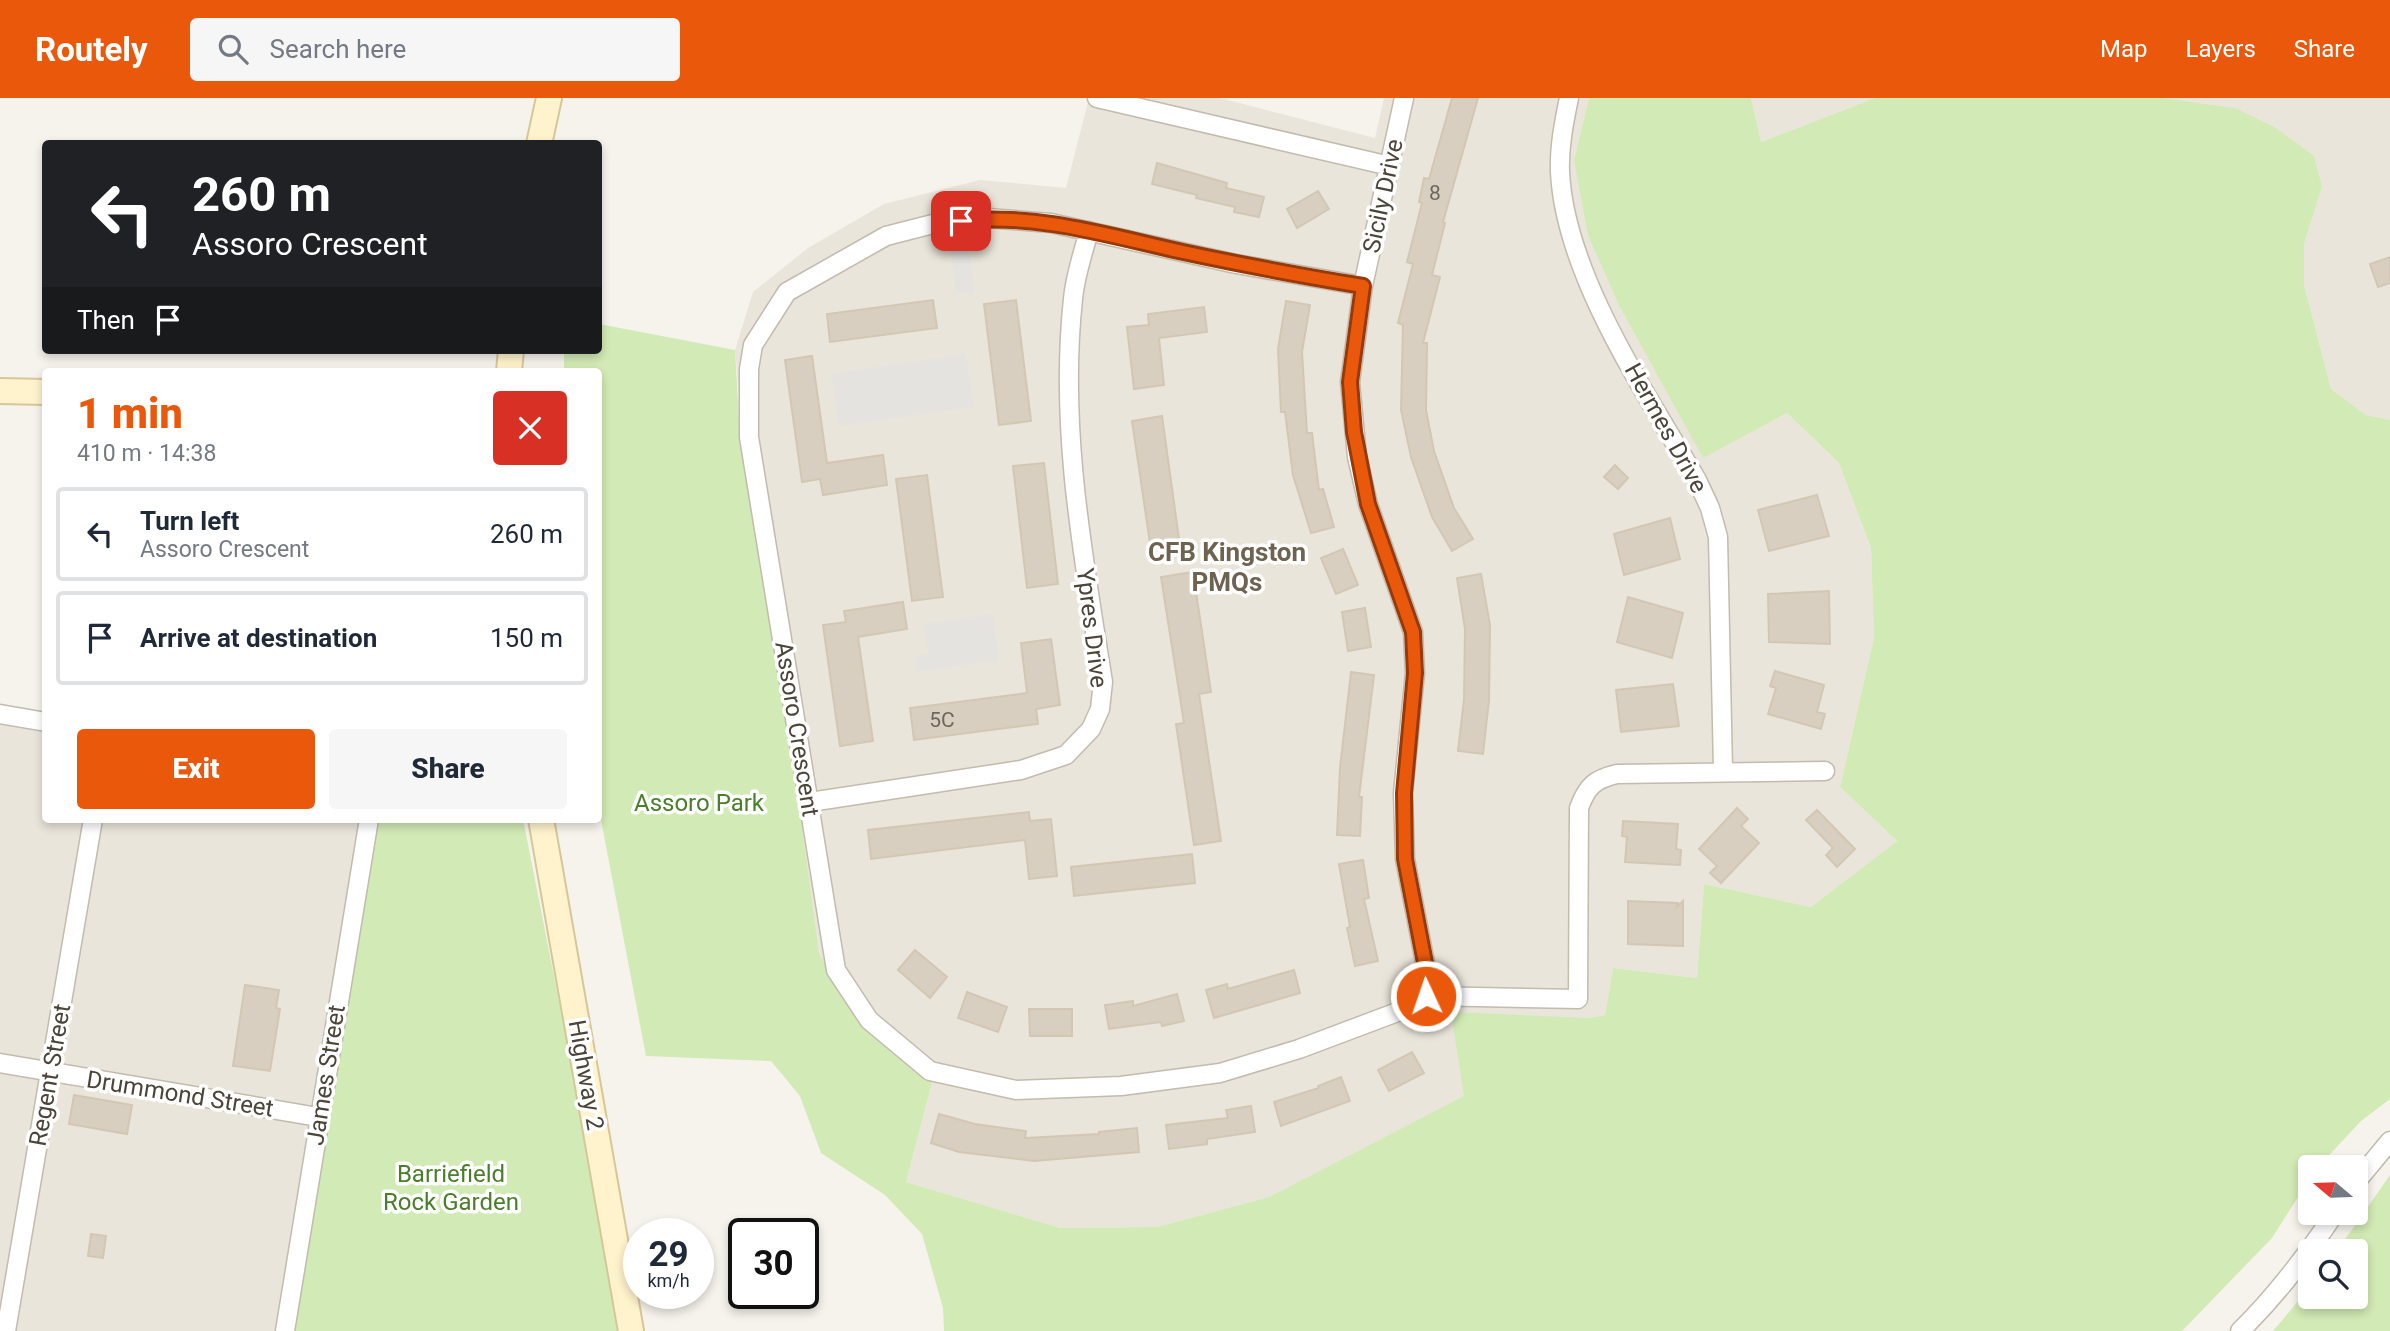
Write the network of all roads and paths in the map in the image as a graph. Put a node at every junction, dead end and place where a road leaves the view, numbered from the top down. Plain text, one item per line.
1 (549, 98) edge
2 (1097, 98) edge
3 (1405, 98) edge
4 (1569, 98) edge
5 (541, 140) edge
6 (1390, 166) junction
7 (1089, 231) junction
8 (1363, 286) junction
9 (0, 391) edge
10 (42, 392) edge
11 (0, 714) edge
12 (42, 721) edge
13 (1723, 770) junction
14 (1825, 771) dead end
15 (810, 802) junction
16 (92, 823) edge
17 (368, 823) edge
18 (542, 823) edge
19 (1426, 996) junction
20 (0, 1063) edge
21 (51, 1072) junction
22 (318, 1117) junction
23 (2390, 1140) edge
24 (2368, 1167) edge
25 (2327, 1225) edge
26 (6, 1331) edge
27 (285, 1331) edge
28 (631, 1331) edge
29 (2239, 1331) edge

1 - 5 main road
2 - 6 street
3 - 6 street, Sicily Drive
4 - 13 street, Hermes Drive
6 - 8 street, Sicily Drive
7 - 8 street, Assoro Crescent
7 - 15 street, Ypres Drive
7 - 15 street, Assoro Crescent
8 - 19 street, Sicily Drive
9 - 10 main road
11 - 12 street
13 - 14 street
13 - 19 street, Assoro Crescent
15 - 19 street, Assoro Crescent
16 - 21 street, Regent Street
17 - 22 street, James Street
18 - 28 main road, Highway 2
20 - 21 street, Drummond Street
21 - 22 street, Drummond Street
21 - 26 street, Regent Street
22 - 27 street, James Street
23 - 24 street
25 - 29 street

